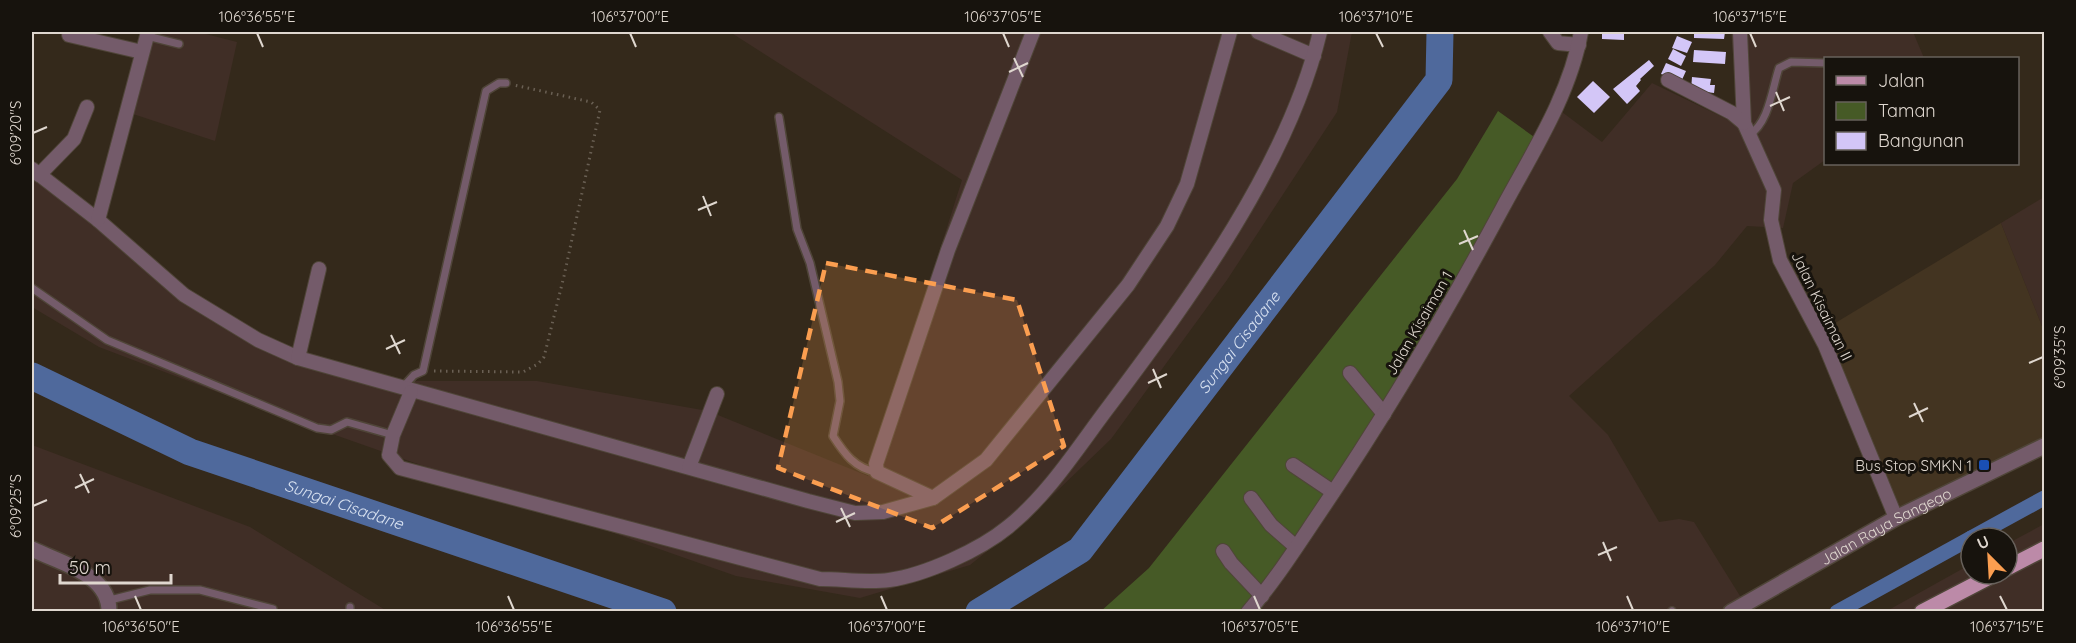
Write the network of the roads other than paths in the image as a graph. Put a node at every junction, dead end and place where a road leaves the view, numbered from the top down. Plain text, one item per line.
1 (1033, 32) edge
2 (1230, 32) edge
3 (1258, 32) edge
4 (1320, 32) edge
5 (1550, 32) edge
6 (1740, 32) edge
7 (147, 34) edge
8 (69, 35) dead end
9 (1580, 38) edge
10 (179, 44) dead end
11 (142, 52) junction
12 (1314, 56) junction
13 (1824, 63) edge
14 (1668, 80) dead end
15 (506, 83) road end
16 (87, 107) dead end
17 (779, 117) dead end
18 (1747, 129) junction
19 (35, 172) edge
20 (98, 220) junction
21 (319, 269) dead end
22 (32, 288) edge
23 (298, 358) junction
24 (1350, 373) dead end
25 (406, 391) junction
26 (717, 394) dead end
27 (1384, 414) junction
28 (393, 435) junction
29 (2044, 446) edge
30 (1293, 465) dead end
31 (689, 466) junction
32 (877, 472) junction
33 (1333, 492) junction
34 (933, 498) junction
35 (1251, 498) dead end
36 (1896, 518) junction
37 (1296, 547) junction
38 (32, 549) edge
39 (2044, 549) edge
40 (1223, 551) dead end
41 (2019, 562) edge
42 (1972, 586) edge
43 (1262, 596) junction
44 (110, 606) edge
45 (273, 609) dead end
46 (1248, 612) edge
47 (1731, 612) edge
48 (1922, 612) edge

1 - 32 street
2 - 34 street
3 - 12 street
4 - 12 street
5 - 9 street
6 - 18 street, Jalan Kisaiman II
7 - 10 lane
7 - 11 street
8 - 11 street
9 - 27 street, Jalan Kisaiman 1
11 - 20 street
12 - 28 street
13 - 18 lane
14 - 18 street
15 - 25 lane
16 - 19 street
17 - 32 lane
18 - 36 street, Jalan Kisaiman II
19 - 20 street
20 - 23 street
21 - 23 street
22 - 28 lane
23 - 25 street
24 - 27 street
25 - 28 street
25 - 31 street
26 - 31 street
27 - 33 street, Jalan Kisaiman 1
29 - 36 street, Jalan Raya Sangego
30 - 33 street
31 - 34 street
32 - 34 street
33 - 37 street, Jalan Kisaiman 1
35 - 37 street
36 - 47 street, Jalan Raya Sangego
37 - 43 street, Jalan Kisaiman 1
38 - 44 street
39 - 41 main road
40 - 43 street
42 - 48 main road
43 - 46 street, Jalan Kisaiman 1
44 - 45 lane

